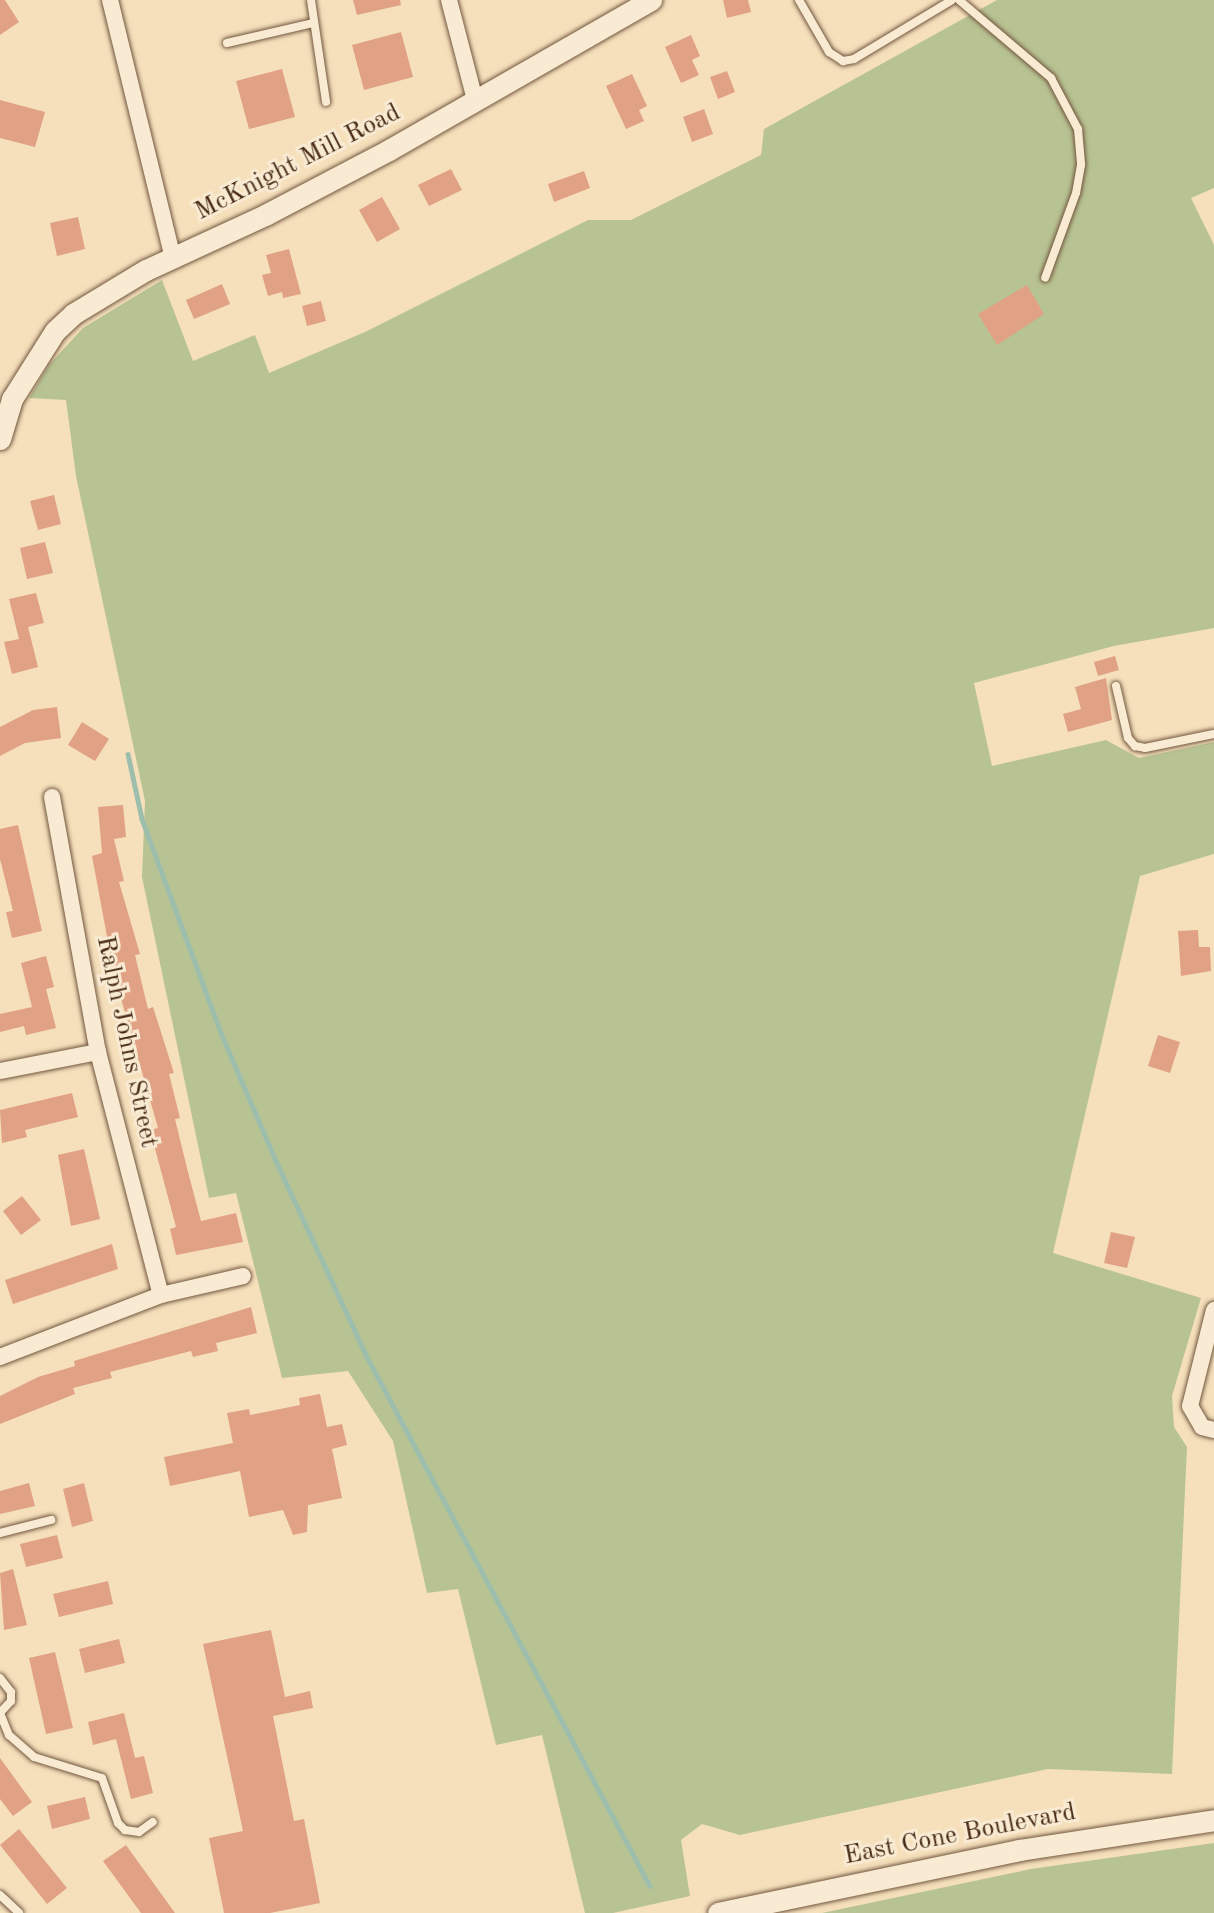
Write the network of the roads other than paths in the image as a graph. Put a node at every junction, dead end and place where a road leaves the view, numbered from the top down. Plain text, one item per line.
1 (110, 0) edge
2 (311, 0) edge
3 (449, 0) edge
4 (651, 0) edge
5 (799, 0) edge
6 (952, 0) edge
7 (959, 0) edge
8 (313, 23) junction
9 (227, 43) dead end
10 (475, 100) junction
11 (326, 102) dead end
12 (173, 258) junction
13 (1045, 278) dead end
14 (6, 396) edge
15 (0, 439) edge
16 (1116, 686) dead end
17 (1214, 734) edge
18 (52, 797) dead end
19 (98, 1052) junction
20 (0, 1072) edge
21 (243, 1276) dead end
22 (161, 1295) junction
23 (1214, 1310) edge
24 (0, 1357) edge
25 (1208, 1429) edge
26 (51, 1520) dead end
27 (0, 1534) edge
28 (0, 1678) edge
29 (0, 1713) edge
30 (1214, 1820) edge
31 (153, 1822) dead end
32 (0, 1895) edge
33 (19, 1913) edge
34 (718, 1913) edge

1 - 12 street
2 - 8 lane
3 - 10 street
4 - 10 street, McKnight Mill Road
5 - 6 lane
7 - 13 lane
8 - 9 lane
8 - 11 lane
10 - 12 street, McKnight Mill Road
12 - 14 street, McKnight Mill Road
14 - 15 street, McKnight Mill Road
16 - 17 lane
18 - 19 street, Ralph Johns Street
19 - 20 street
19 - 22 street, Ralph Johns Street
21 - 22 street
22 - 24 street
23 - 25 street
26 - 27 lane
28 - 29 lane
29 - 31 lane
30 - 34 street, East Cone Boulevard
32 - 33 lane

